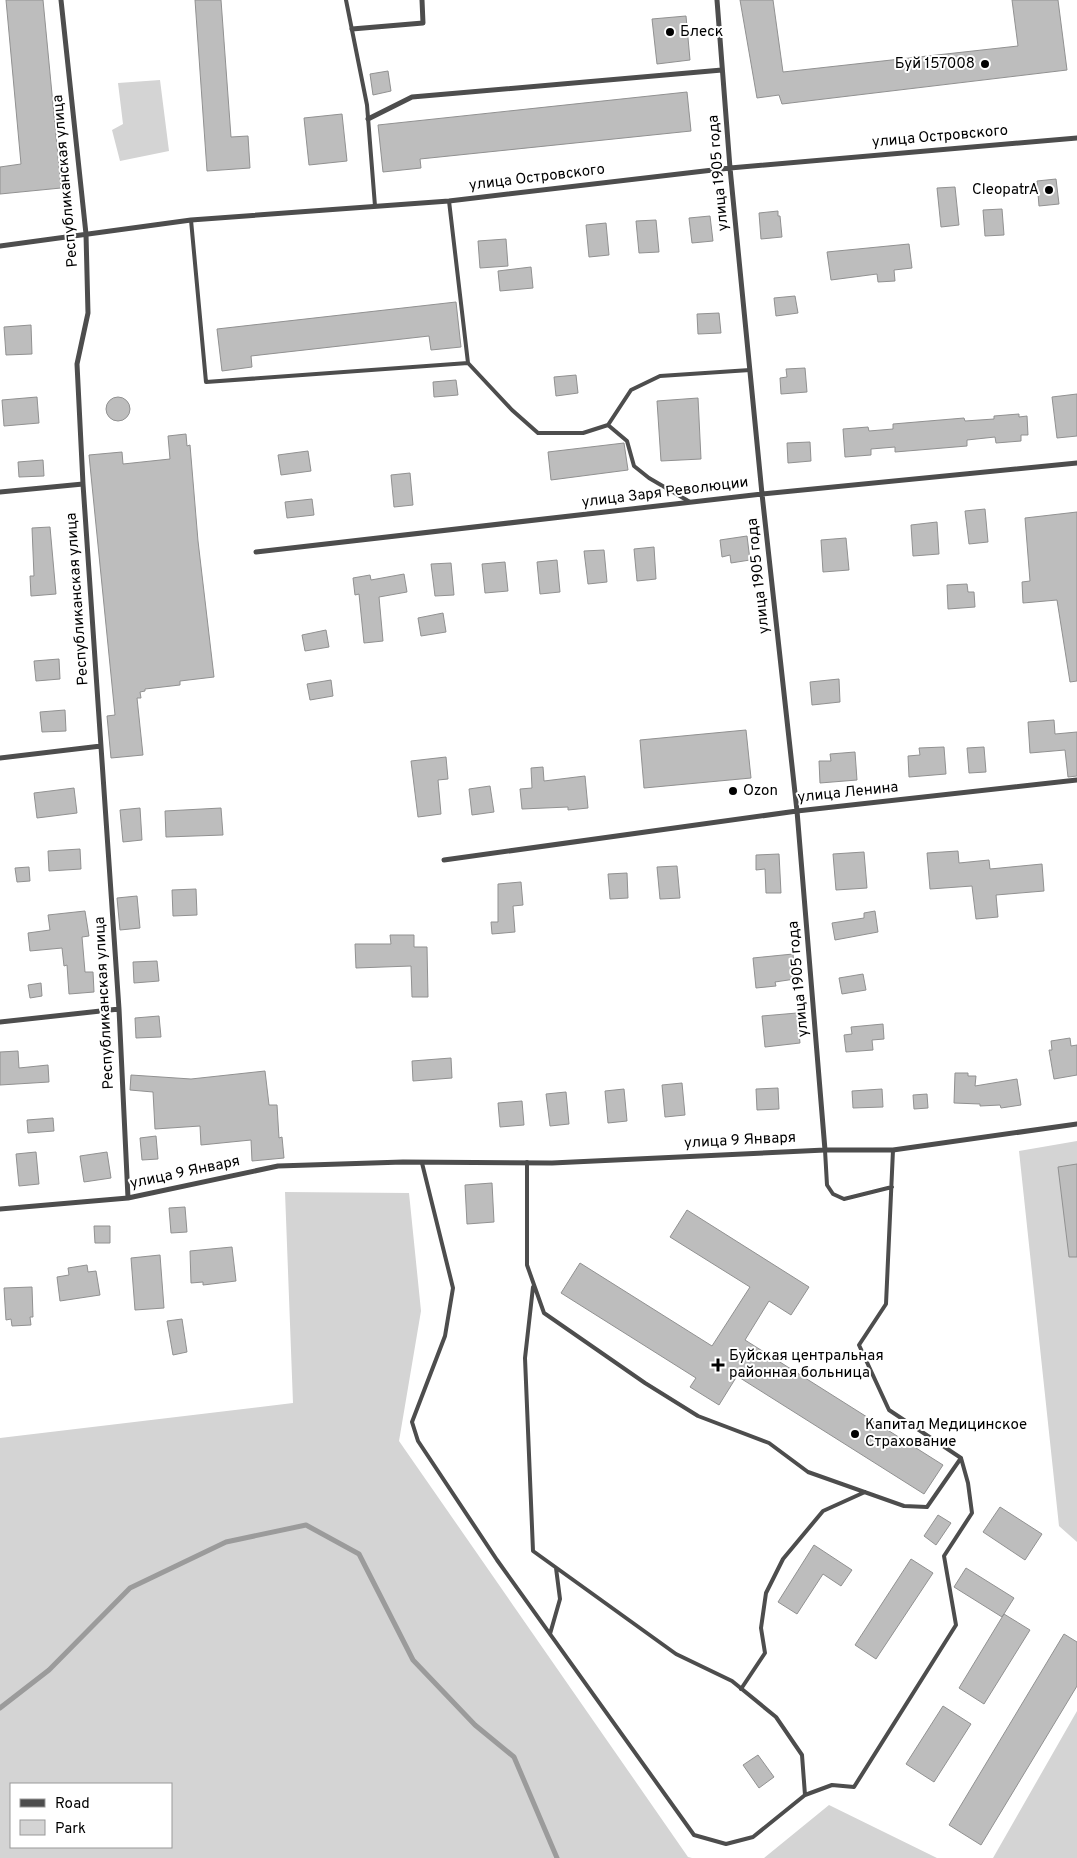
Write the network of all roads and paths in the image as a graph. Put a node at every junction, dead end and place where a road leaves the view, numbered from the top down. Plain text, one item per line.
1 (61, 0) edge
2 (346, 0) edge
3 (422, 0) edge
4 (716, 0) edge
5 (352, 29) junction
6 (722, 70) junction
7 (368, 119) junction
8 (1077, 138) edge
9 (730, 168) junction
10 (449, 201) junction
11 (375, 206) junction
12 (191, 220) junction
13 (86, 234) junction
14 (0, 246) edge
15 (468, 363) junction
16 (750, 370) junction
17 (608, 425) junction
18 (1077, 463) edge
19 (83, 484) junction
20 (0, 492) edge
21 (762, 494) junction
22 (690, 502) junction
23 (256, 552) dead end
24 (101, 746) junction
25 (0, 758) edge
26 (1077, 780) edge
27 (797, 811) junction
28 (444, 860) dead end
29 (119, 1009) junction
30 (0, 1022) edge
31 (1077, 1124) edge
32 (825, 1150) junction
33 (893, 1150) junction
34 (527, 1162) junction
35 (422, 1163) junction
36 (892, 1187) junction
37 (128, 1198) junction
38 (0, 1209) edge
39 (534, 1285) junction
40 (961, 1458) junction
41 (865, 1492) junction
42 (556, 1568) junction
43 (550, 1634) junction
44 (741, 1689) junction
45 (805, 1795) junction

1 - 13 street, Республиканская улица
2 - 5 lane
3 - 5 street
4 - 6 street, улица 1905 года
5 - 7 lane
6 - 7 street
6 - 9 street, улица 1905 года
7 - 11 lane
8 - 9 street, улица Островского
9 - 10 street, улица Островского
9 - 16 street, улица 1905 года
10 - 11 street, улица Островского
10 - 15 lane
11 - 12 street, улица Островского
12 - 13 street, улица Островского
12 - 15 lane
13 - 14 street, улица Островского
13 - 19 street, Республиканская улица
15 - 17 lane
16 - 17 lane
16 - 21 street, улица 1905 года
17 - 22 lane
18 - 21 street, улица Заря Революции
19 - 20 street
19 - 24 street, Республиканская улица
21 - 22 street, улица Заря Революции
21 - 27 street, улица 1905 года
22 - 23 street, улица Заря Революции
24 - 25 street
24 - 29 street, Республиканская улица
26 - 27 street, улица Ленина
27 - 28 street, улица Ленина
27 - 32 street, улица 1905 года
29 - 30 street
29 - 37 street, Республиканская улица
31 - 33 street, улица 9 Января
32 - 33 street, улица 9 Января
32 - 34 street, улица 9 Января
32 - 36 lane
33 - 36 lane
34 - 35 street, улица 9 Января
34 - 39 lane
35 - 37 street, улица 9 Января
35 - 43 lane
36 - 40 lane
37 - 38 street, улица 9 Января
39 - 41 lane
39 - 42 lane
40 - 41 lane
40 - 45 lane
41 - 44 lane
42 - 43 lane
42 - 44 lane
43 - 45 lane
44 - 45 lane

